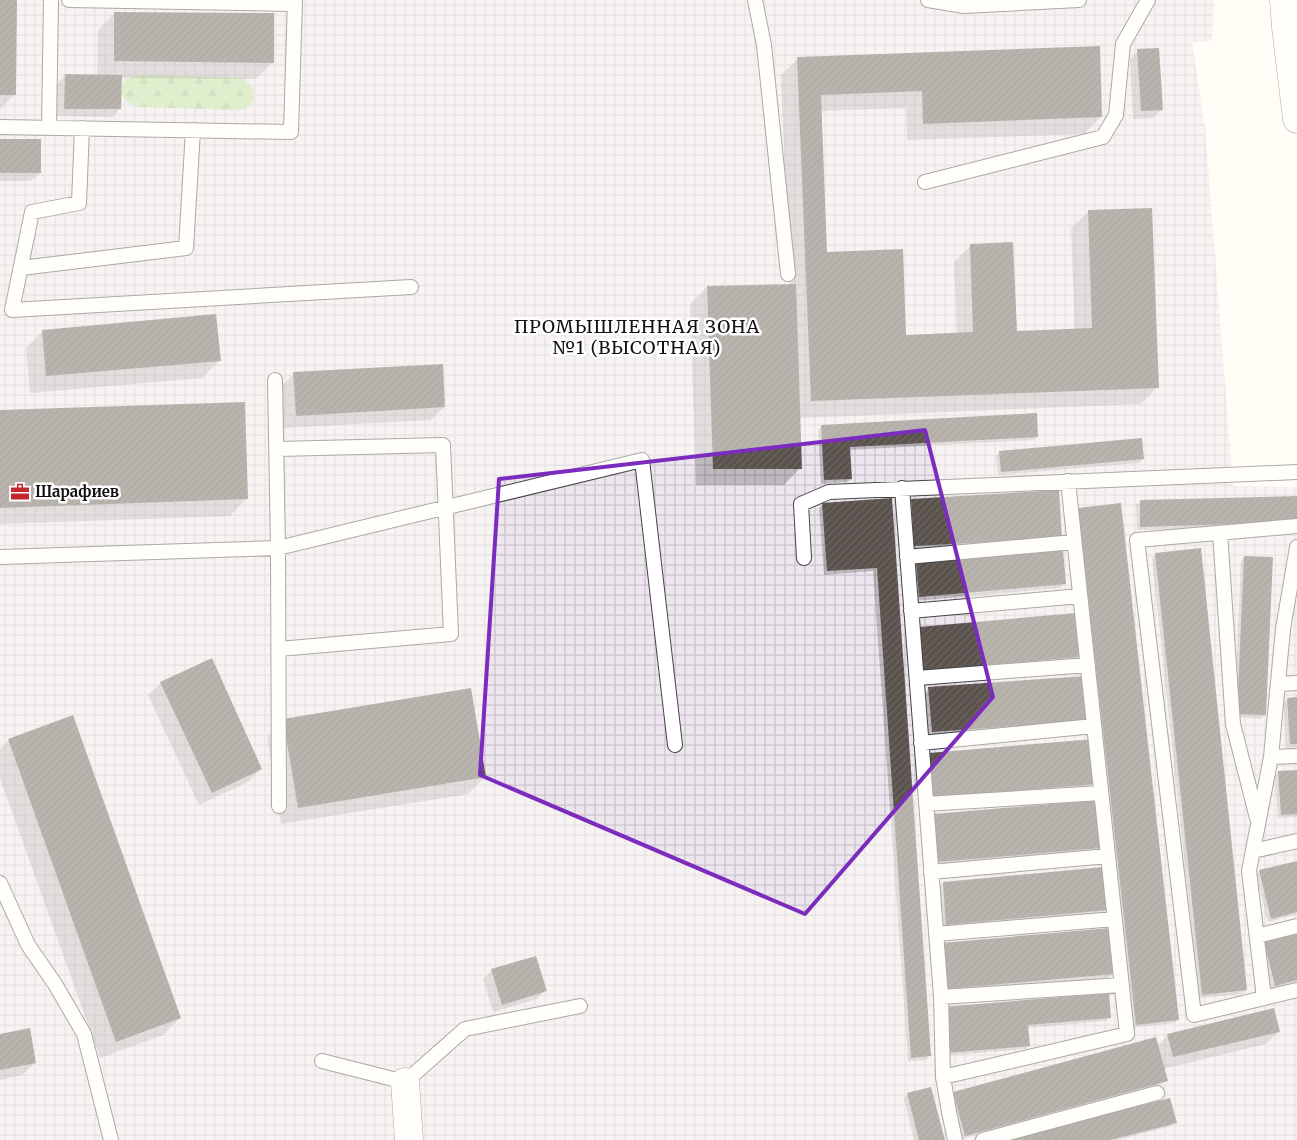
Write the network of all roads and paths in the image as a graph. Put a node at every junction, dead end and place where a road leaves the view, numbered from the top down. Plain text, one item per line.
1 (52, 0) edge
2 (69, 0) edge
3 (755, 0) edge
4 (928, 0) edge
5 (1079, 0) edge
6 (1148, 0) edge
7 (1284, 0) edge
8 (295, 2) edge
9 (1296, 111) edge
10 (0, 126) edge
11 (49, 128) junction
12 (82, 128) junction
13 (192, 130) junction
14 (926, 182) dead end
15 (21, 268) junction
16 (788, 274) dead end
17 (411, 287) dead end
18 (275, 380) dead end
19 (276, 449) junction
20 (1297, 472) edge
21 (1068, 481) junction
22 (902, 488) junction
23 (446, 507) junction
24 (1297, 526) edge
25 (1220, 533) junction
26 (1074, 542) junction
27 (1297, 547) edge
28 (278, 548) junction
29 (0, 557) edge
30 (907, 557) junction
31 (804, 558) dead end
32 (1080, 596) junction
33 (911, 610) junction
34 (1292, 610) edge
35 (279, 649) junction
36 (1088, 666) junction
37 (916, 678) junction
38 (1297, 683) edge
39 (1278, 684) junction
40 (1094, 726) junction
41 (921, 743) junction
42 (675, 745) dead end
43 (1297, 756) edge
44 (1272, 757) junction
45 (1101, 793) junction
46 (926, 804) junction
47 (280, 806) dead end
48 (1258, 823) junction
49 (1297, 841) edge
50 (1253, 851) junction
51 (1108, 856) junction
52 (931, 872) junction
53 (0, 883) edge
54 (1115, 919) junction
55 (1297, 926) edge
56 (936, 934) junction
57 (1257, 936) junction
58 (1122, 985) junction
59 (1297, 990) edge
60 (941, 997) junction
61 (1264, 998) junction
62 (580, 1006) dead end
63 (322, 1061) dead end
64 (943, 1077) junction
65 (405, 1082) junction
66 (1157, 1093) dead end
67 (111, 1140) edge
68 (410, 1140) edge
69 (955, 1140) edge
70 (983, 1140) edge

1 - 11 lane
2 - 8 lane
3 - 16 lane
4 - 5 lane
6 - 14 lane
7 - 9 street
8 - 13 lane
10 - 11 lane
11 - 12 lane
12 - 13 lane
12 - 15 lane
13 - 15 lane
15 - 17 lane
18 - 19 lane
19 - 23 lane
19 - 28 lane
20 - 21 lane
21 - 22 lane
21 - 26 lane
22 - 30 lane
22 - 31 lane
23 - 28 lane
23 - 35 lane
23 - 42 lane
24 - 25 lane
25 - 48 lane
25 - 61 lane
26 - 30 lane
26 - 32 lane
27 - 34 lane
28 - 29 lane
28 - 35 lane
30 - 33 lane
32 - 33 lane
32 - 36 lane
33 - 37 lane
34 - 39 lane
35 - 47 lane
36 - 37 lane
36 - 40 lane
37 - 41 lane
38 - 39 lane
39 - 44 lane
40 - 41 lane
40 - 45 lane
41 - 46 lane
43 - 44 lane
44 - 48 lane
45 - 46 lane
45 - 51 lane
46 - 52 lane
48 - 50 lane
49 - 50 lane
50 - 57 lane
51 - 52 lane
51 - 54 lane
52 - 56 lane
53 - 67 lane
54 - 56 lane
54 - 58 lane
55 - 57 lane
56 - 60 lane
57 - 61 lane
58 - 60 lane
58 - 64 lane
59 - 61 lane
60 - 64 lane
62 - 65 lane
63 - 65 lane
64 - 69 lane
65 - 68 street
66 - 70 lane

